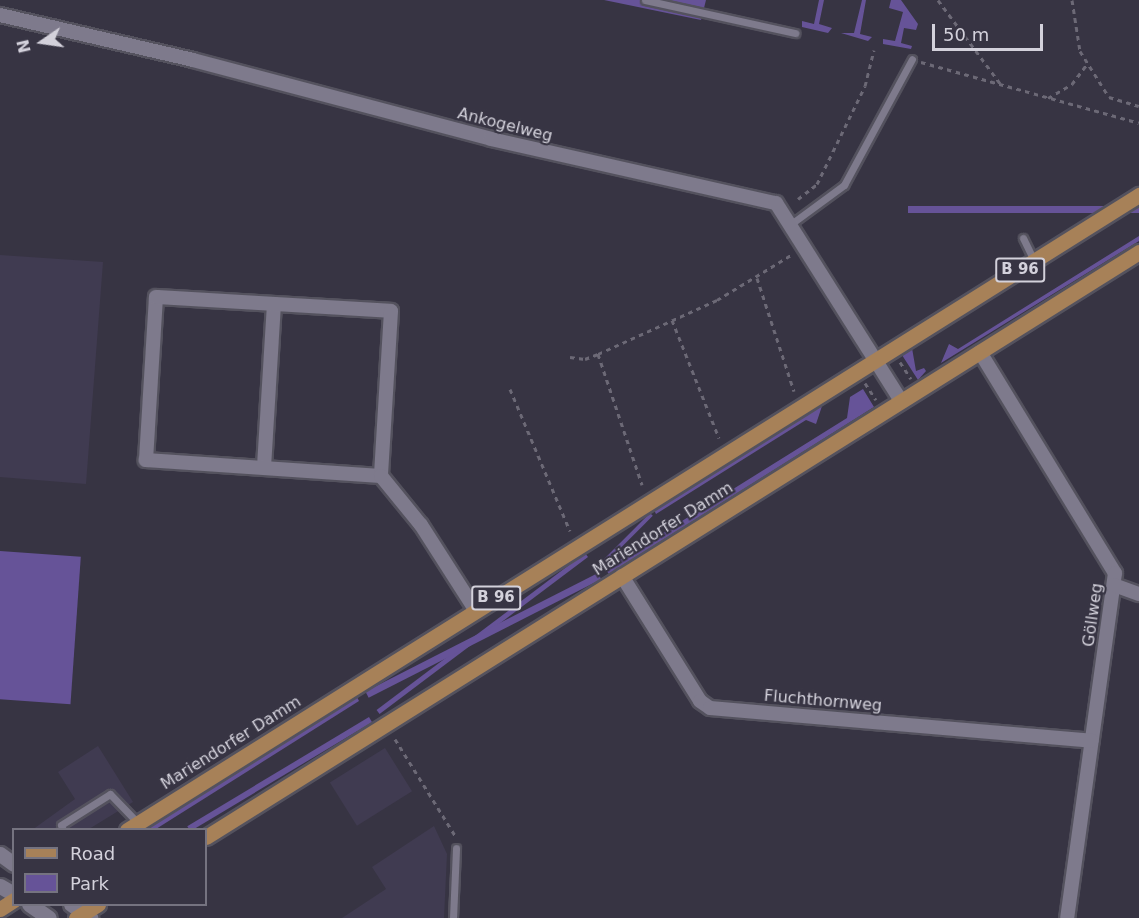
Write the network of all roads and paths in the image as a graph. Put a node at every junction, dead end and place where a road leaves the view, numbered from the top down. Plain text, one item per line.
1 (645, 0) edge
2 (938, 0) edge
3 (1072, 0) edge
4 (0, 15) edge
5 (795, 33) dead end
6 (874, 50) dead end
7 (912, 59) joint
8 (1088, 63) junction
9 (1003, 87) junction
10 (1046, 98) junction
11 (1139, 106) edge
12 (1139, 123) edge
13 (1139, 195) edge
14 (798, 199) dead end
15 (791, 224) junction
16 (1023, 238) dead end
17 (1139, 252) edge
18 (791, 255) dead end
19 (1034, 261) junction
20 (757, 278) junction
21 (274, 304) junction
22 (672, 320) junction
23 (980, 352) junction
24 (598, 354) junction
25 (570, 357) dead end
26 (898, 358) dead end
27 (875, 360) junction
28 (863, 379) dead end
29 (913, 383) dead end
30 (510, 389) dead end
31 (794, 391) dead end
32 (901, 401) junction
33 (879, 404) dead end
34 (719, 438) dead end
35 (264, 467) junction
36 (381, 476) junction
37 (642, 485) dead end
38 (570, 531) dead end
39 (622, 576) junction
40 (1114, 585) junction
41 (1139, 594) edge
42 (476, 611) junction
43 (395, 739) dead end
44 (1092, 741) junction
45 (132, 826) edge
46 (62, 828) edge
47 (207, 836) edge
48 (456, 848) joint
49 (32, 906) edge
50 (94, 906) edge
51 (80, 913) edge
52 (49, 918) edge
53 (453, 918) edge
54 (1067, 918) edge

1 - 5 lane
2 - 9 path
3 - 8 path
4 - 15 street, Ankogelweg
6 - 14 path
7 - 9 path
7 - 15 lane
8 - 10 path
8 - 11 path
9 - 10 path
10 - 12 path
13 - 19 main road, Mariendorfer Damm / B 96
15 - 27 street, Ankogelweg
16 - 19 lane
17 - 23 main road, Mariendorfer Damm / B 96
18 - 20 path
19 - 27 main road, Mariendorfer Damm / B 96
20 - 22 path
20 - 31 path
21 - 35 street
21 - 35 street
21 - 36 street
22 - 24 path
22 - 34 path
23 - 32 main road, Mariendorfer Damm / B 96
23 - 40 street, Göllweg
24 - 25 path
24 - 37 path
26 - 29 path
27 - 32 street, Ankogelweg
27 - 42 main road, Mariendorfer Damm / B 96
28 - 33 path
30 - 38 path
32 - 39 main road, Mariendorfer Damm / B 96
35 - 36 street
36 - 42 street
39 - 44 street, Fluchthornweg
39 - 47 main road, Mariendorfer Damm / B 96
40 - 41 street
40 - 44 street, Göllweg
42 - 45 main road, Mariendorfer Damm / B 96
43 - 48 path
44 - 54 street, Göllweg
45 - 46 lane
48 - 53 lane
49 - 52 street
50 - 51 main road

